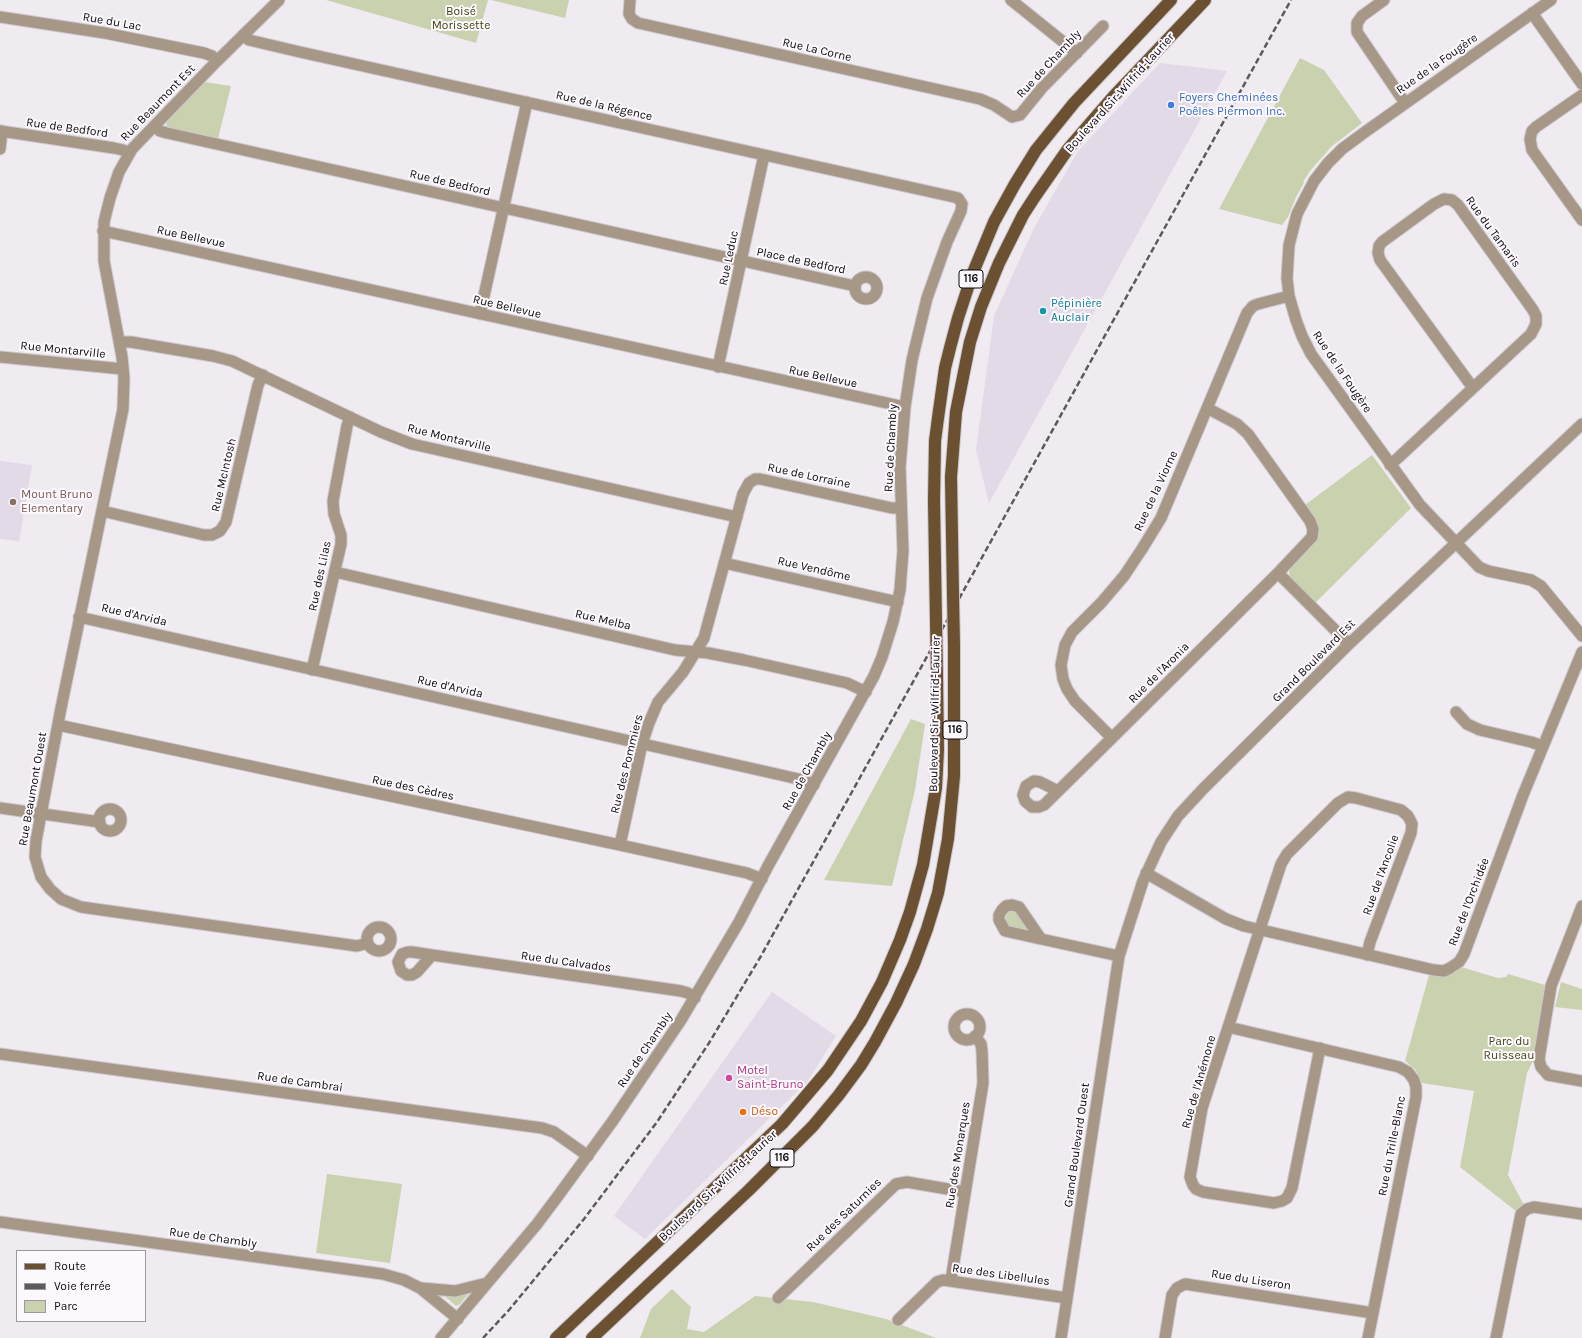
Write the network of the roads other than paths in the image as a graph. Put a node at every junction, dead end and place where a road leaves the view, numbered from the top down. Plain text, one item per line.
1 (279, 0) edge
2 (630, 0) edge
3 (1011, 0) edge
4 (1171, 0) edge
5 (1206, 0) edge
6 (1384, 0) edge
7 (1551, 0) edge
8 (1532, 13) junction
9 (0, 17) edge
10 (1103, 26) dead end
11 (242, 35) junction
12 (1077, 53) junction
13 (217, 61) junction
14 (1582, 84) edge
15 (1582, 95) edge
16 (527, 102) junction
17 (1405, 103) junction
18 (1014, 116) joint
19 (154, 126) junction
20 (1, 131) edge
21 (0, 149) edge
22 (129, 153) junction
23 (764, 155) junction
24 (960, 200) joint
25 (504, 208) junction
26 (1582, 220) edge
27 (104, 231) junction
28 (742, 261) junction
29 (855, 286) dead end
30 (1289, 296) junction
31 (480, 314) junction
32 (120, 342) junction
33 (0, 357) edge
34 (718, 367) junction
35 (123, 368) junction
36 (263, 375) junction
37 (1473, 388) junction
38 (905, 407) junction
39 (1207, 408) junction
40 (350, 417) junction
41 (1582, 424) edge
42 (1390, 465) junction
43 (901, 508) junction
44 (102, 511) junction
45 (737, 517) junction
46 (1456, 543) junction
47 (724, 562) junction
48 (335, 572) junction
49 (1278, 572) junction
50 (898, 602) junction
51 (79, 617) junction
52 (1582, 636) edge
53 (1349, 644) junction
54 (1582, 652) edge
55 (696, 653) junction
56 (312, 670) junction
57 (866, 692) junction
58 (1456, 712) dead end
59 (58, 725) junction
60 (1112, 738) junction
61 (642, 744) junction
62 (1543, 746) junction
63 (814, 785) junction
64 (1058, 791) dead end
65 (0, 808) edge
66 (41, 814) junction
67 (100, 822) dead end
68 (620, 845) junction
69 (1146, 873) junction
70 (762, 879) junction
71 (1582, 906) edge
72 (1259, 930) junction
73 (1041, 939) dead end
74 (368, 943) dead end
75 (1367, 954) junction
76 (432, 956) dead end
77 (1119, 956) junction
78 (695, 998) junction
79 (1228, 1027) junction
80 (975, 1036) dead end
81 (1320, 1048) junction
82 (0, 1054) edge
83 (1582, 1081) edge
84 (588, 1156) junction
85 (965, 1192) junction
86 (1582, 1214) edge
87 (0, 1222) edge
88 (951, 1280) junction
89 (488, 1283) junction
90 (420, 1288) junction
91 (778, 1298) dead end
92 (1067, 1298) junction
93 (1373, 1313) junction
94 (458, 1319) junction
95 (898, 1320) dead end
96 (441, 1338) edge
97 (556, 1338) edge
98 (592, 1338) edge
99 (1061, 1338) edge
100 (1165, 1338) edge
101 (1368, 1338) edge
102 (1496, 1338) edge

1 - 11 street, Rue Beaumont Est
2 - 18 street, Rue La Corne
3 - 12 street
4 - 97 main road, Boulevard Sir-Wilfrid-Laurier / 116, bridge
5 - 98 main road, Boulevard Sir-Wilfrid-Laurier / 116, bridge
6 - 17 street
7 - 8 street, Rue de la Fougère
8 - 14 street
8 - 17 street, Rue de la Fougère
9 - 13 street, Rue du Lac
10 - 12 street, Rue de Chambly
11 - 13 street, Rue Beaumont Est
11 - 16 street, Rue de la Régence
12 - 18 street, Rue de Chambly
13 - 19 street, Rue Beaumont Est
15 - 26 street
16 - 23 street, Rue de la Régence
16 - 25 street
17 - 30 street, Rue de la Fougère
19 - 22 street, Rue Beaumont Est
19 - 25 street, Rue de Bedford
20 - 21 street
20 - 22 street, Rue de Bedford
22 - 27 street, Rue Beaumont Est
23 - 24 street, Rue de la Régence
23 - 28 street, Rue Leduc
24 - 38 street, Rue de Chambly
25 - 28 street, Rue de Bedford
25 - 31 street
27 - 31 street, Rue Bellevue
27 - 32 street, Rue Beaumont Est
28 - 29 street, Place de Bedford
28 - 34 street, Rue Leduc
30 - 39 street, Rue de la Viorne
30 - 42 street, Rue de la Fougère
31 - 34 street, Rue Bellevue
32 - 35 street, Rue Beaumont Est
32 - 36 street, Rue Montarville
33 - 35 street, Rue Montarville
34 - 38 street, Rue Bellevue
35 - 44 street, Rue Beaumont Ouest
36 - 40 street, Rue Montarville
36 - 44 street, Rue McIntosh
37 - 37 street, Rue du Tamaris
37 - 42 street, Rue du Tamaris
38 - 43 street, Rue de Chambly
39 - 49 street, Rue de l'Aronia
39 - 60 street, Rue de la Viorne
40 - 45 street, Rue Montarville
40 - 48 street, Rue des Lilas
41 - 46 street, Grand Boulevard Est
42 - 46 street, Rue de la Fougère
43 - 45 street, Rue de Lorraine
43 - 50 street, Rue de Chambly
44 - 51 street, Rue Beaumont Ouest
45 - 47 street, Rue des Pommiers
46 - 52 street, Rue de la Fougère
46 - 53 street, Grand Boulevard Est
47 - 50 street, Rue Vendôme
47 - 55 street, Rue des Pommiers
48 - 55 street, Rue Melba
48 - 56 street, Rue des Lilas
49 - 53 street
49 - 60 street, Rue de l'Aronia
50 - 57 street, Rue de Chambly
51 - 56 street, Rue d'Arvida
51 - 59 street, Rue Beaumont Ouest
53 - 69 street, Grand Boulevard Est
54 - 62 street, Rue de l'Orchidée
55 - 57 street, Rue Melba
55 - 61 street, Rue des Pommiers
56 - 61 street, Rue d'Arvida
57 - 63 street, Rue de Chambly
58 - 62 street
59 - 66 street, Rue Beaumont Ouest
59 - 68 street, Rue des Cèdres
60 - 64 street, Rue de l'Aronia
61 - 63 street, Rue d'Arvida
61 - 68 street, Rue des Pommiers
62 - 75 street, Rue de l'Orchidée
63 - 70 street, Rue de Chambly
65 - 66 street
66 - 67 street
66 - 74 street, Rue Beaumont Ouest
68 - 70 street, Rue des Cèdres
69 - 72 street, Rue de l'Orchidée
69 - 77 street, Grand Boulevard Est
70 - 78 street, Rue de Chambly
71 - 83 street
72 - 75 street, Rue de l'Orchidée
72 - 75 street, Rue de l'Ancolie
72 - 79 street, Rue de l'Anémone
73 - 77 street
76 - 78 street, Rue du Calvados
77 - 92 street, Grand Boulevard Ouest
78 - 84 street, Rue de Chambly
79 - 81 street, Rue du Trille-Blanc
79 - 81 street, Rue de l'Anémone
80 - 85 street, Rue des Monarques
81 - 93 street, Rue du Trille-Blanc
82 - 84 street, Rue de Cambrai
84 - 89 street, Rue de Chambly
85 - 88 street, Rue des Monarques
85 - 91 street, Rue des Saturnies
86 - 102 street
87 - 90 street, Rue de Chambly
88 - 92 street, Rue des Libellules
88 - 95 street, Rue des Libellules
89 - 90 street, Rue de Chambly
89 - 94 street, Rue de Chambly
90 - 94 street, Rue de Chambly
92 - 99 street, Grand Boulevard Ouest
93 - 100 street, Rue du Liseron
93 - 101 street, Rue du Trille-Blanc
94 - 96 street

